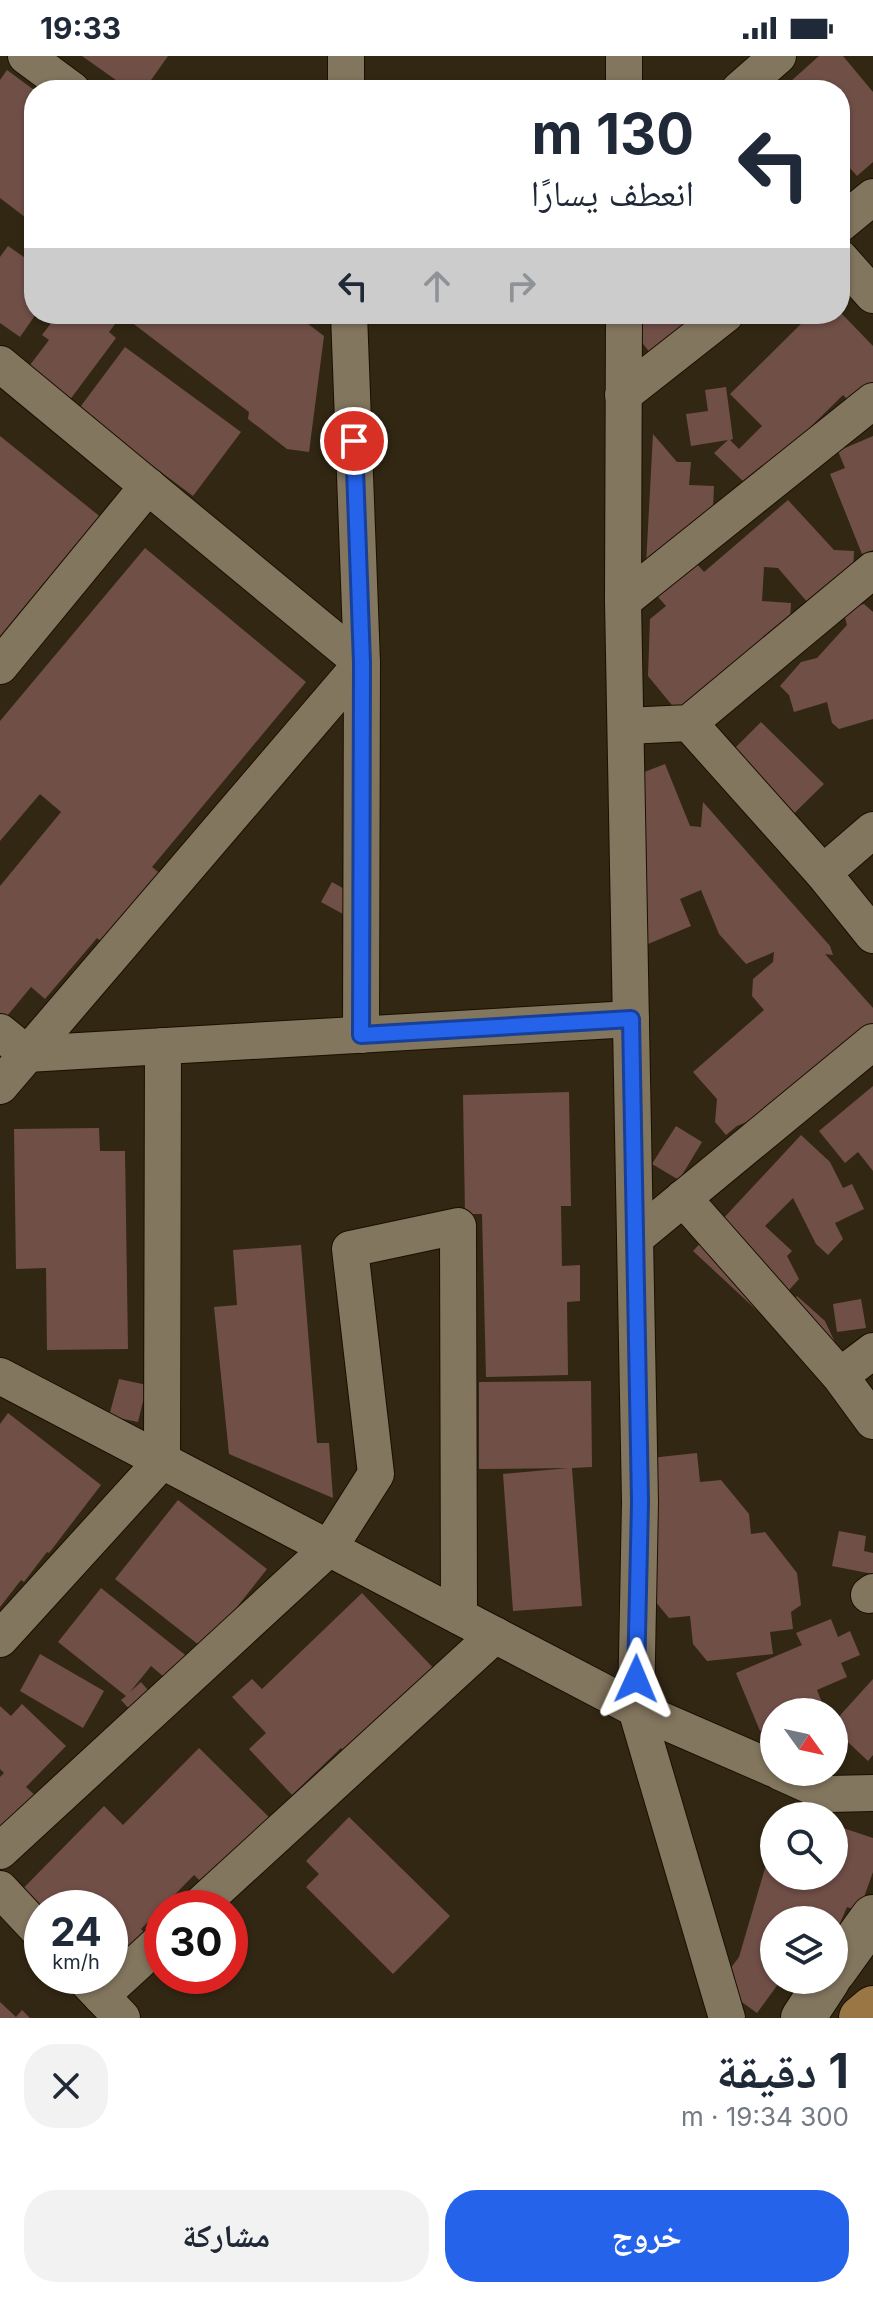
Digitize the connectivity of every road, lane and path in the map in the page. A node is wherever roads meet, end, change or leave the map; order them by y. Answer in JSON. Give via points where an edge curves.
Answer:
{"nodes":[{"id":1,"x":26,"y":56,"type":"edge"},
{"id":2,"x":346,"y":56,"type":"edge"},
{"id":3,"x":624,"y":56,"type":"edge"},
{"id":4,"x":778,"y":56,"type":"edge"},
{"id":5,"x":58,"y":80,"type":"edge"},
{"id":6,"x":346,"y":80,"type":"edge"},
{"id":7,"x":624,"y":80,"type":"edge"},
{"id":8,"x":750,"y":80,"type":"edge"},
{"id":9,"x":873,"y":197,"type":"edge"},
{"id":10,"x":850,"y":216,"type":"edge"},
{"id":11,"x":850,"y":269,"type":"edge"},
{"id":12,"x":873,"y":295,"type":"edge"},
{"id":13,"x":349,"y":324,"type":"edge"},
{"id":14,"x":624,"y":324,"type":"edge"},
{"id":15,"x":713,"y":324,"type":"edge"},
{"id":16,"x":0,"y":364,"type":"edge"},
{"id":17,"x":623,"y":395,"type":"junction"},
{"id":18,"x":873,"y":401,"type":"edge"},
{"id":19,"x":148,"y":486,"type":"junction"},
{"id":20,"x":873,"y":570,"type":"edge"},
{"id":21,"x":623,"y":601,"type":"junction"},
{"id":22,"x":362,"y":663,"type":"junction"},
{"id":23,"x":0,"y":666,"type":"edge"},
{"id":24,"x":689,"y":723,"type":"junction"},
{"id":25,"x":626,"y":726,"type":"junction"},
{"id":26,"x":873,"y":830,"type":"edge"},
{"id":27,"x":823,"y":873,"type":"junction"},
{"id":28,"x":873,"y":935,"type":"edge"},
{"id":29,"x":631,"y":1019,"type":"junction"},
{"id":30,"x":361,"y":1035,"type":"junction"},
{"id":31,"x":873,"y":1042,"type":"edge"},
{"id":32,"x":14,"y":1043,"type":"edge"},
{"id":33,"x":163,"y":1046,"type":"junction"},
{"id":34,"x":0,"y":1086,"type":"edge"},
{"id":35,"x":683,"y":1198,"type":"junction"},
{"id":36,"x":635,"y":1238,"type":"junction"},
{"id":37,"x":873,"y":1351,"type":"edge"},
{"id":38,"x":0,"y":1376,"type":"edge"},
{"id":39,"x":840,"y":1376,"type":"junction"},
{"id":40,"x":873,"y":1421,"type":"edge"},
{"id":41,"x":162,"y":1461,"type":"junction"},
{"id":42,"x":329,"y":1548,"type":"junction"},
{"id":43,"x":459,"y":1616,"type":"junction"},
{"id":44,"x":495,"y":1635,"type":"junction"},
{"id":45,"x":0,"y":1639,"type":"edge"},
{"id":46,"x":636,"y":1709,"type":"junction"},
{"id":47,"x":760,"y":1763,"type":"edge"},
{"id":48,"x":811,"y":1786,"type":"edge"},
{"id":49,"x":873,"y":1793,"type":"edge"},
{"id":50,"x":0,"y":1851,"type":"edge"},
{"id":51,"x":0,"y":1889,"type":"edge"},
{"id":52,"x":217,"y":1890,"type":"edge"},
{"id":53,"x":24,"y":1915,"type":"edge"},
{"id":54,"x":873,"y":1917,"type":"edge"},
{"id":55,"x":848,"y":1952,"type":"edge"},
{"id":56,"x":144,"y":1957,"type":"edge"},
{"id":57,"x":819,"y":1994,"type":"edge"},
{"id":58,"x":102,"y":1997,"type":"edge"},
{"id":59,"x":873,"y":2008,"type":"edge"},
{"id":60,"x":727,"y":2018,"type":"edge"},
{"id":61,"x":803,"y":2018,"type":"edge"},
{"id":62,"x":861,"y":2018,"type":"edge"}],
"edges":[{"from":1,"to":5,"type":"street"},
{"from":2,"to":6,"type":"street"},
{"from":3,"to":7,"type":"street"},
{"from":4,"to":8,"type":"street"},
{"from":9,"to":10,"type":"street"},
{"from":11,"to":12,"type":"street"},
{"from":13,"to":22,"type":"street"},
{"from":14,"to":17,"type":"street"},
{"from":15,"to":17,"type":"street"},
{"from":16,"to":19,"type":"street"},
{"from":17,"to":21,"type":"street"},
{"from":18,"to":21,"type":"street"},
{"from":19,"to":22,"type":"street"},
{"from":19,"to":23,"type":"street"},
{"from":20,"to":24,"type":"street"},
{"from":21,"to":25,"type":"street"},
{"from":22,"to":30,"type":"street"},
{"from":22,"to":32,"type":"street"},
{"from":24,"to":25,"type":"street"},
{"from":24,"to":27,"type":"street"},
{"from":25,"to":29,"type":"street"},
{"from":26,"to":27,"type":"street"},
{"from":27,"to":28,"type":"street"},
{"from":29,"to":30,"type":"street"},
{"from":29,"to":36,"type":"street"},
{"from":30,"to":33,"type":"street"},
{"from":31,"to":35,"type":"street"},
{"from":32,"to":33,"type":"street"},
{"from":32,"to":34,"type":"street"},
{"from":33,"to":41,"type":"street"},
{"from":35,"to":36,"type":"street"},
{"from":35,"to":39,"type":"street"},
{"from":36,"to":46,"type":"street","via":[[640,1502]]},
{"from":37,"to":39,"type":"street"},
{"from":38,"to":41,"type":"street"},
{"from":39,"to":40,"type":"street"},
{"from":41,"to":42,"type":"street"},
{"from":41,"to":45,"type":"street"},
{"from":42,"to":43,"type":"street"},
{"from":42,"to":43,"type":"street","via":[[376,1474],[350,1249],[458,1226]]},
{"from":42,"to":50,"type":"street"},
{"from":43,"to":44,"type":"street"},
{"from":44,"to":46,"type":"street"},
{"from":44,"to":52,"type":"street"},
{"from":46,"to":47,"type":"street"},
{"from":46,"to":60,"type":"street"},
{"from":48,"to":49,"type":"street","via":[[829,1794]]},
{"from":51,"to":53,"type":"street"},
{"from":54,"to":55,"type":"street"},
{"from":56,"to":58,"type":"street"},
{"from":57,"to":61,"type":"street"},
{"from":59,"to":62,"type":"main road"}]}
